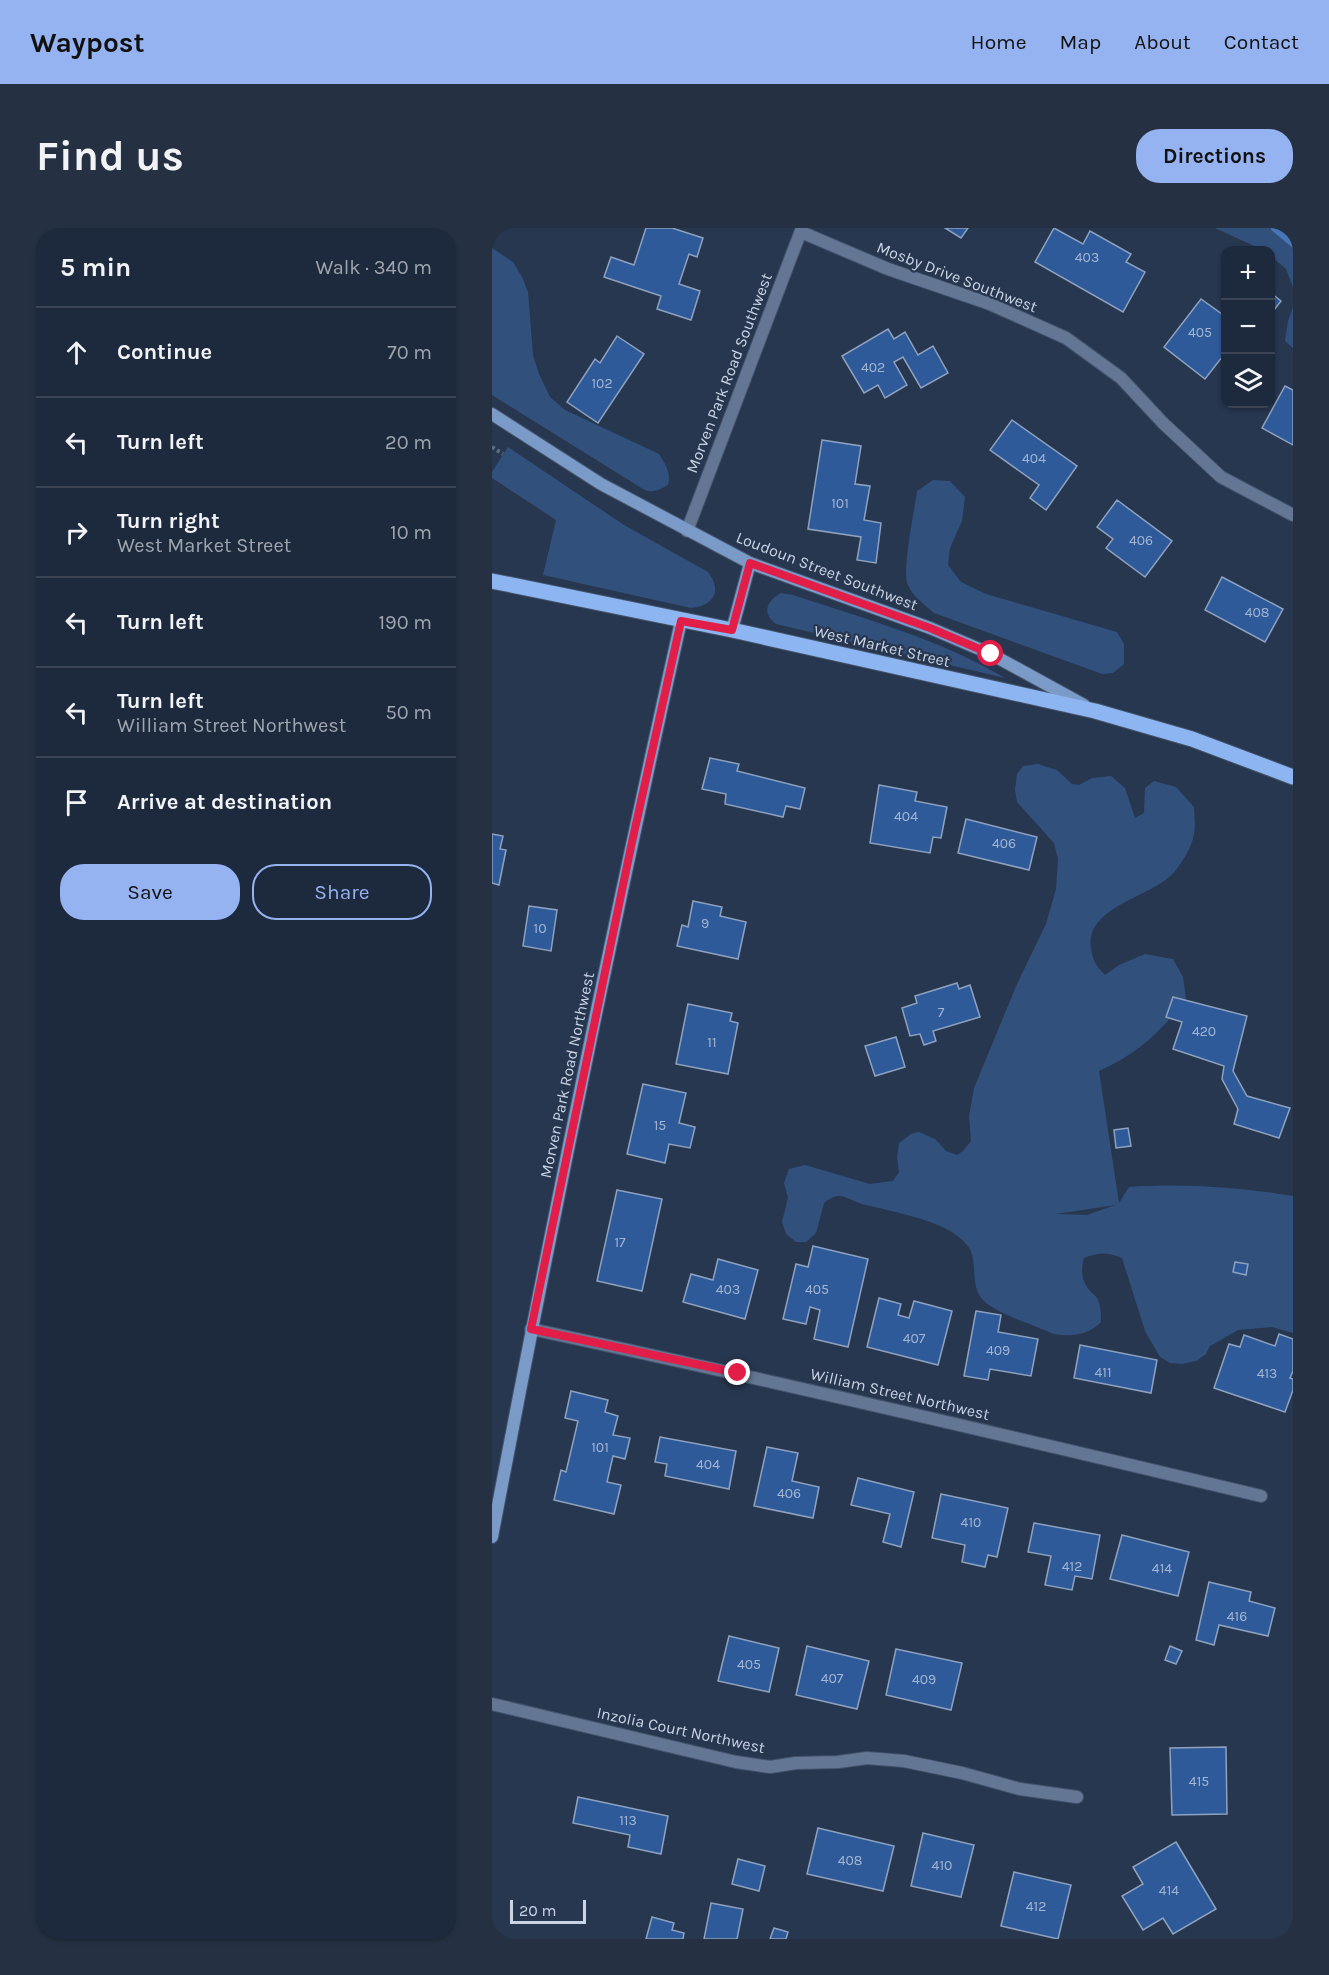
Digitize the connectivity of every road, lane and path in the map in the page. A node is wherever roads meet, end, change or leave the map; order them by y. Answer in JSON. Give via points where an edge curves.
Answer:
{"nodes":[{"id":1,"x":801,"y":230,"type":"edge"},
{"id":2,"x":492,"y":414,"type":"edge"},
{"id":3,"x":492,"y":447,"type":"edge"},
{"id":4,"x":503,"y":454,"type":"dead end"},
{"id":5,"x":1293,"y":515,"type":"edge"},
{"id":6,"x":687,"y":531,"type":"junction"},
{"id":7,"x":750,"y":563,"type":"junction"},
{"id":8,"x":492,"y":581,"type":"edge"},
{"id":9,"x":681,"y":621,"type":"junction"},
{"id":10,"x":732,"y":630,"type":"junction"},
{"id":11,"x":1095,"y":711,"type":"junction"},
{"id":12,"x":1293,"y":777,"type":"edge"},
{"id":13,"x":531,"y":1329,"type":"junction"},
{"id":14,"x":1261,"y":1496,"type":"dead end"},
{"id":15,"x":492,"y":1537,"type":"edge"},
{"id":16,"x":492,"y":1704,"type":"edge"},
{"id":17,"x":1077,"y":1797,"type":"dead end"}],
"edges":[{"from":1,"to":5,"type":"street","name":"Mosby Drive Southwest","via":[[888,269],[990,304],[1066,338],[1121,378],[1221,477]]},
{"from":1,"to":6,"type":"street","name":"Morven Park Road Southwest"},
{"from":2,"to":6,"type":"street","name":"Loudoun Street Southwest","via":[[601,484]]},
{"from":3,"to":4,"type":"path"},
{"from":6,"to":7,"type":"street","name":"Loudoun Street Southwest"},
{"from":7,"to":10,"type":"street"},
{"from":7,"to":11,"type":"street","name":"Loudoun Street Southwest","via":[[991,654]]},
{"from":8,"to":9,"type":"main road","name":"West Market Street"},
{"from":9,"to":10,"type":"main road","name":"West Market Street"},
{"from":9,"to":13,"type":"street","name":"Morven Park Road Northwest"},
{"from":10,"to":11,"type":"main road","name":"West Market Street"},
{"from":11,"to":12,"type":"main road","name":"West Market Street","via":[[1192,739]]},
{"from":13,"to":14,"type":"street","name":"William Street Northwest"},
{"from":13,"to":15,"type":"street","name":"Morven Park Road Northwest"},
{"from":16,"to":17,"type":"street","name":"Inzolia Court Northwest","via":[[736,1762],[770,1767],[867,1758],[904,1761],[1020,1789]]}]}
